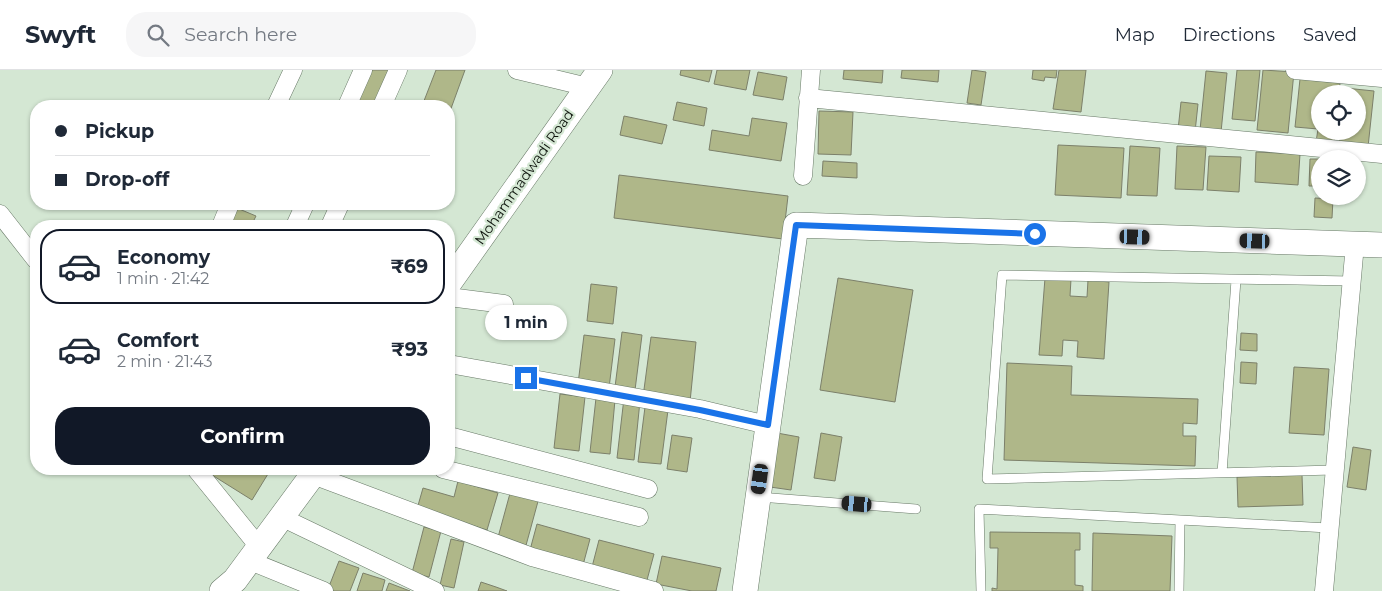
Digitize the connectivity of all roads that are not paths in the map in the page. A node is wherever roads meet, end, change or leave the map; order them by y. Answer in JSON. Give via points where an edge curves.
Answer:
{"nodes":[{"id":1,"x":293,"y":70,"type":"edge"},
{"id":2,"x":363,"y":70,"type":"edge"},
{"id":3,"x":398,"y":70,"type":"edge"},
{"id":4,"x":517,"y":70,"type":"edge"},
{"id":5,"x":811,"y":70,"type":"edge"},
{"id":6,"x":1295,"y":70,"type":"edge"},
{"id":7,"x":594,"y":78,"type":"edge"},
{"id":8,"x":1382,"y":78,"type":"edge"},
{"id":9,"x":808,"y":98,"type":"junction"},
{"id":10,"x":279,"y":100,"type":"edge"},
{"id":11,"x":350,"y":100,"type":"edge"},
{"id":12,"x":385,"y":100,"type":"edge"},
{"id":13,"x":1382,"y":154,"type":"edge"},
{"id":14,"x":802,"y":176,"type":"dead end"},
{"id":15,"x":0,"y":214,"type":"edge"},
{"id":16,"x":1355,"y":244,"type":"junction"},
{"id":17,"x":1382,"y":245,"type":"edge"},
{"id":18,"x":30,"y":252,"type":"edge"},
{"id":19,"x":455,"y":275,"type":"edge"},
{"id":20,"x":1236,"y":280,"type":"junction"},
{"id":21,"x":1351,"y":281,"type":"junction"},
{"id":22,"x":455,"y":298,"type":"edge"},
{"id":23,"x":504,"y":304,"type":"dead end"},
{"id":24,"x":455,"y":365,"type":"edge"},
{"id":25,"x":768,"y":425,"type":"junction"},
{"id":26,"x":455,"y":438,"type":"edge"},
{"id":27,"x":1333,"y":470,"type":"junction"},
{"id":28,"x":455,"y":472,"type":"edge"},
{"id":29,"x":1222,"y":473,"type":"junction"},
{"id":30,"x":206,"y":475,"type":"edge"},
{"id":31,"x":313,"y":475,"type":"edge"},
{"id":32,"x":323,"y":475,"type":"edge"},
{"id":33,"x":648,"y":490,"type":"dead end"},
{"id":34,"x":758,"y":497,"type":"junction"},
{"id":35,"x":916,"y":509,"type":"dead end"},
{"id":36,"x":639,"y":517,"type":"dead end"},
{"id":37,"x":283,"y":518,"type":"junction"},
{"id":38,"x":1180,"y":520,"type":"junction"},
{"id":39,"x":1328,"y":528,"type":"junction"},
{"id":40,"x":243,"y":574,"type":"edge"},
{"id":41,"x":324,"y":591,"type":"edge"},
{"id":42,"x":436,"y":591,"type":"edge"},
{"id":43,"x":654,"y":591,"type":"edge"},
{"id":44,"x":745,"y":591,"type":"edge"},
{"id":45,"x":981,"y":591,"type":"edge"},
{"id":46,"x":1179,"y":591,"type":"edge"},
{"id":47,"x":1324,"y":591,"type":"edge"}],
"edges":[{"from":1,"to":10,"type":"street"},
{"from":2,"to":11,"type":"street"},
{"from":3,"to":12,"type":"street"},
{"from":4,"to":7,"type":"street"},
{"from":5,"to":9,"type":"street"},
{"from":6,"to":8,"type":"street"},
{"from":7,"to":19,"type":"street","name":"Mohammadwadi Road"},
{"from":9,"to":13,"type":"street"},
{"from":9,"to":14,"type":"street"},
{"from":15,"to":18,"type":"street"},
{"from":16,"to":17,"type":"street"},
{"from":16,"to":21,"type":"street"},
{"from":16,"to":25,"type":"street","via":[[796,225]]},
{"from":20,"to":21,"type":"lane"},
{"from":20,"to":29,"type":"lane"},
{"from":20,"to":29,"type":"lane","via":[[1002,274],[987,479]]},
{"from":21,"to":27,"type":"street"},
{"from":22,"to":23,"type":"street"},
{"from":24,"to":25,"type":"street"},
{"from":25,"to":34,"type":"street"},
{"from":26,"to":33,"type":"street"},
{"from":27,"to":29,"type":"lane"},
{"from":27,"to":39,"type":"street"},
{"from":28,"to":36,"type":"street"},
{"from":30,"to":40,"type":"street"},
{"from":31,"to":37,"type":"street"},
{"from":32,"to":43,"type":"street","via":[[532,557]]},
{"from":34,"to":35,"type":"lane"},
{"from":34,"to":44,"type":"street"},
{"from":37,"to":40,"type":"street"},
{"from":37,"to":42,"type":"street"},
{"from":38,"to":39,"type":"lane"},
{"from":38,"to":45,"type":"lane","via":[[980,509]]},
{"from":38,"to":46,"type":"lane"},
{"from":39,"to":47,"type":"street"},
{"from":40,"to":41,"type":"street"}]}
